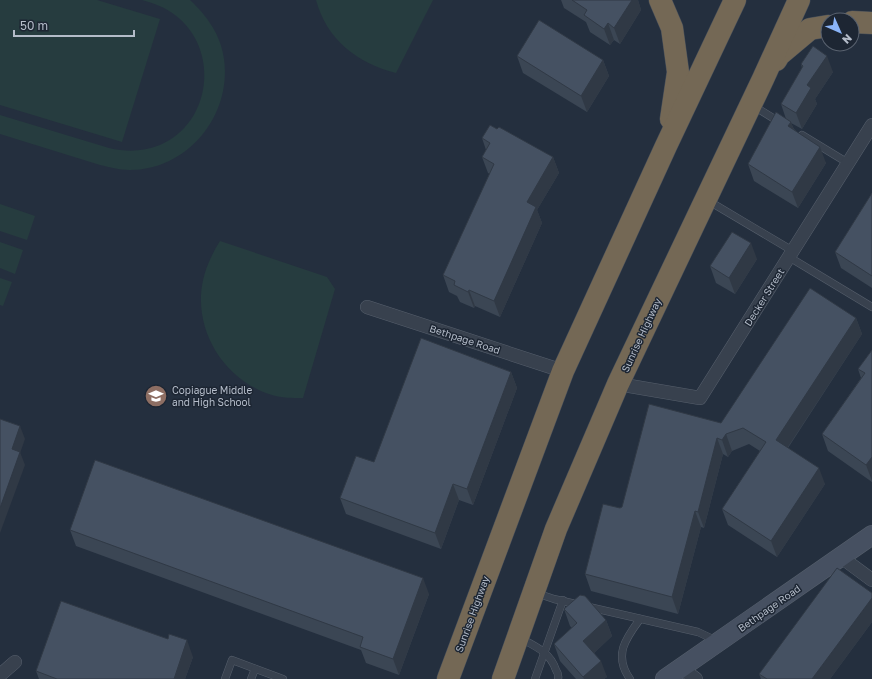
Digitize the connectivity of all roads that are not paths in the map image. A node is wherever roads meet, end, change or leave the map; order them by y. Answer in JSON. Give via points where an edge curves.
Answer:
{"nodes":[{"id":1,"x":660,"y":0,"type":"edge"},
{"id":2,"x":735,"y":0,"type":"edge"},
{"id":3,"x":799,"y":0,"type":"edge"},
{"id":4,"x":860,"y":22,"type":"edge"},
{"id":5,"x":872,"y":23,"type":"edge"},
{"id":6,"x":820,"y":27,"type":"edge"},
{"id":7,"x":763,"y":79,"type":"junction"},
{"id":8,"x":751,"y":104,"type":"junction"},
{"id":9,"x":872,"y":125,"type":"edge"},
{"id":10,"x":666,"y":146,"type":"junction"},
{"id":11,"x":848,"y":163,"type":"junction"},
{"id":12,"x":705,"y":199,"type":"junction"},
{"id":13,"x":791,"y":254,"type":"junction"},
{"id":14,"x":367,"y":307,"type":"dead end"},
{"id":15,"x":872,"y":307,"type":"edge"},
{"id":16,"x":563,"y":372,"type":"junction"},
{"id":17,"x":618,"y":384,"type":"junction"},
{"id":18,"x":872,"y":535,"type":"edge"},
{"id":19,"x":841,"y":557,"type":"junction"},
{"id":20,"x":872,"y":580,"type":"edge"},
{"id":21,"x":534,"y":592,"type":"junction"},
{"id":22,"x":563,"y":600,"type":"junction"},
{"id":23,"x":640,"y":619,"type":"junction"},
{"id":24,"x":518,"y":637,"type":"junction"},
{"id":25,"x":719,"y":642,"type":"junction"},
{"id":26,"x":544,"y":652,"type":"junction"},
{"id":27,"x":15,"y":662,"type":"dead end"},
{"id":28,"x":255,"y":668,"type":"junction"},
{"id":29,"x":689,"y":674,"type":"edge"},
{"id":30,"x":0,"y":675,"type":"edge"},
{"id":31,"x":627,"y":678,"type":"edge"},
{"id":32,"x":225,"y":679,"type":"edge"},
{"id":33,"x":251,"y":679,"type":"edge"},
{"id":34,"x":283,"y":679,"type":"edge"},
{"id":35,"x":448,"y":679,"type":"edge"},
{"id":36,"x":503,"y":679,"type":"edge"},
{"id":37,"x":535,"y":679,"type":"edge"},
{"id":38,"x":558,"y":679,"type":"edge"},
{"id":39,"x":665,"y":679,"type":"edge"}],
"edges":[{"from":1,"to":10,"type":"highway","via":[[672,28],[678,72]]},
{"from":2,"to":10,"type":"highway","name":"Sunrise Highway"},
{"from":3,"to":7,"type":"highway","name":"Sunrise Highway"},
{"from":4,"to":5,"type":"highway"},
{"from":6,"to":7,"type":"highway","via":[[810,29],[779,56]]},
{"from":7,"to":8,"type":"highway","name":"Sunrise Highway"},
{"from":8,"to":11,"type":"lane"},
{"from":8,"to":12,"type":"highway","name":"Sunrise Highway"},
{"from":9,"to":11,"type":"street","name":"Decker Street"},
{"from":10,"to":16,"type":"highway","name":"Sunrise Highway"},
{"from":11,"to":13,"type":"street","name":"Decker Street"},
{"from":12,"to":13,"type":"lane"},
{"from":12,"to":17,"type":"highway","name":"Sunrise Highway"},
{"from":13,"to":15,"type":"lane"},
{"from":13,"to":17,"type":"street","name":"Decker Street","via":[[700,398]]},
{"from":14,"to":16,"type":"street","name":"Bethpage Road"},
{"from":16,"to":35,"type":"highway","name":"Sunrise Highway"},
{"from":17,"to":21,"type":"highway","name":"Sunrise Highway","via":[[556,529]]},
{"from":18,"to":19,"type":"street","name":"Bethpage Road"},
{"from":19,"to":20,"type":"street"},
{"from":19,"to":25,"type":"street","name":"Bethpage Road"},
{"from":21,"to":22,"type":"lane"},
{"from":21,"to":24,"type":"highway","name":"Sunrise Highway"},
{"from":22,"to":23,"type":"lane"},
{"from":22,"to":26,"type":"lane"},
{"from":23,"to":25,"type":"lane","via":[[698,632]]},
{"from":23,"to":31,"type":"lane","via":[[621,651]]},
{"from":24,"to":26,"type":"lane"},
{"from":24,"to":36,"type":"highway","name":"Sunrise Highway"},
{"from":25,"to":29,"type":"street","name":"Bethpage Road"},
{"from":26,"to":37,"type":"lane"},
{"from":26,"to":38,"type":"lane","via":[[554,664]]},
{"from":27,"to":30,"type":"street"},
{"from":28,"to":32,"type":"lane","via":[[232,660]]},
{"from":28,"to":33,"type":"lane"},
{"from":28,"to":34,"type":"lane"},
{"from":29,"to":39,"type":"street","name":"Bethpage Road"}]}
